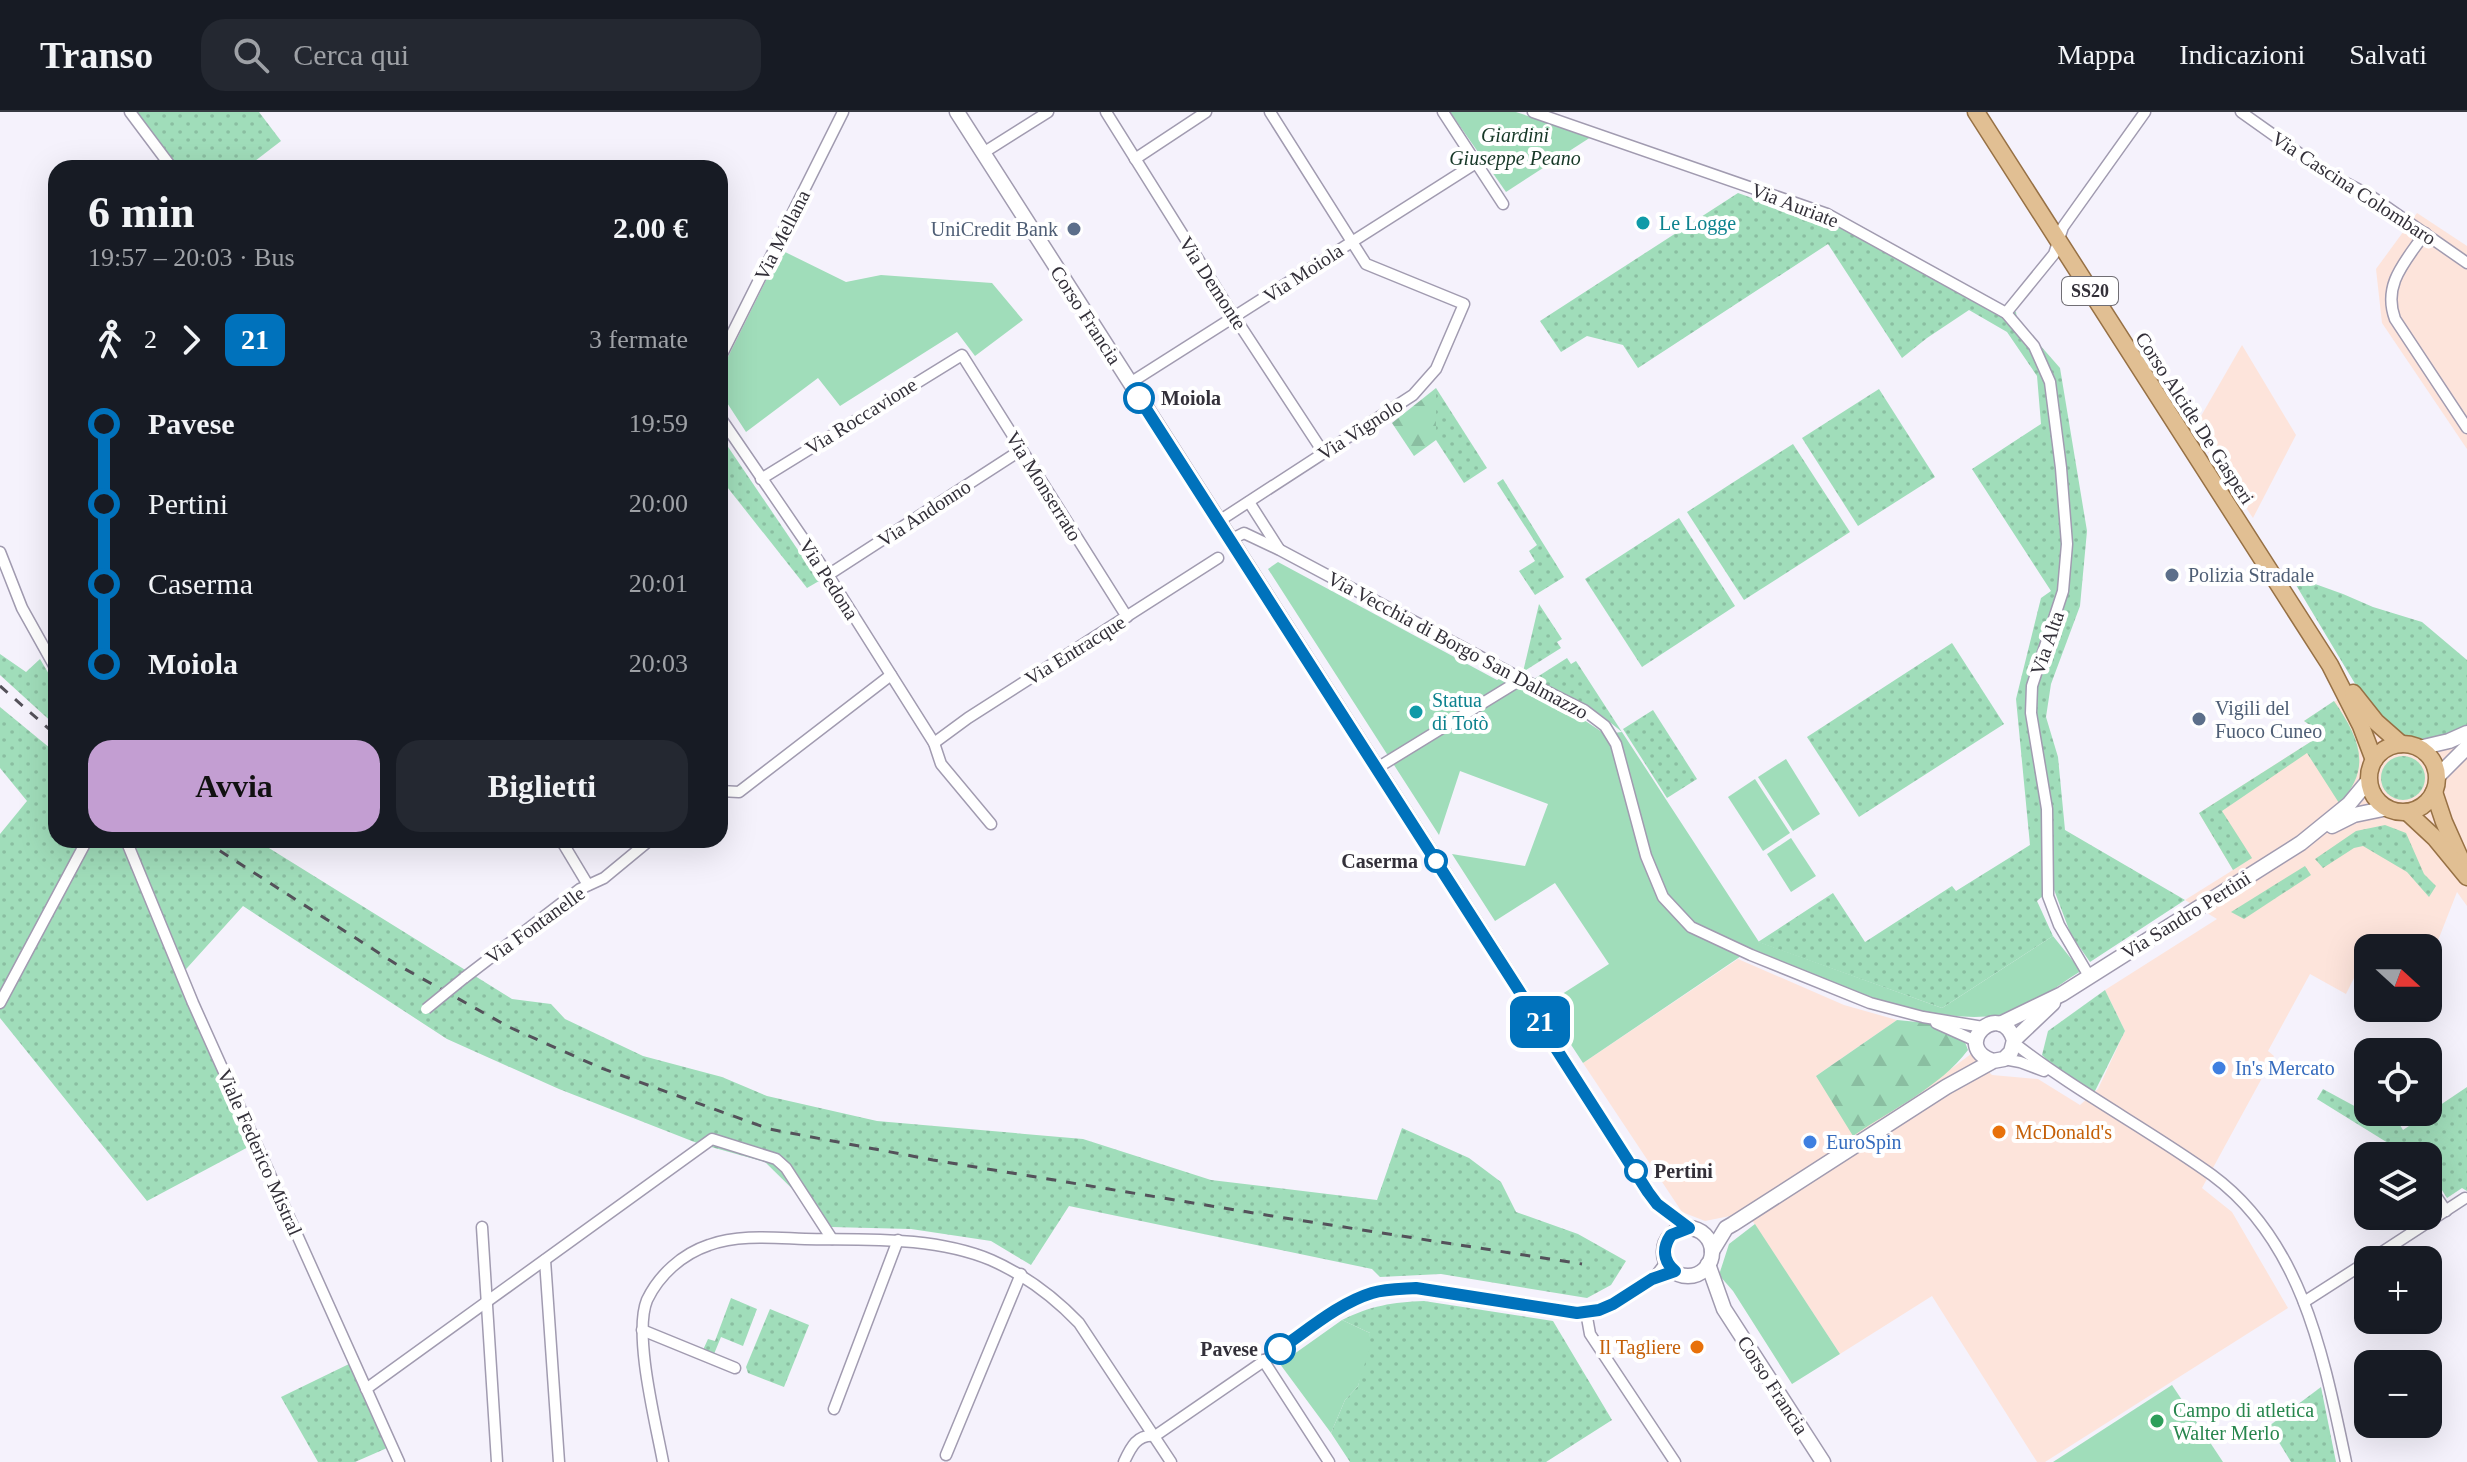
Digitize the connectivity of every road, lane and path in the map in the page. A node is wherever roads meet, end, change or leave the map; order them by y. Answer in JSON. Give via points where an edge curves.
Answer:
{"nodes":[{"id":1,"x":130,"y":112,"type":"edge"},
{"id":2,"x":843,"y":112,"type":"edge"},
{"id":3,"x":957,"y":112,"type":"edge"},
{"id":4,"x":1048,"y":112,"type":"edge"},
{"id":5,"x":1106,"y":112,"type":"edge"},
{"id":6,"x":1206,"y":112,"type":"edge"},
{"id":7,"x":1270,"y":112,"type":"edge"},
{"id":8,"x":1443,"y":112,"type":"edge"},
{"id":9,"x":1533,"y":112,"type":"edge"},
{"id":10,"x":1976,"y":112,"type":"edge"},
{"id":11,"x":2145,"y":112,"type":"edge"},
{"id":12,"x":2241,"y":112,"type":"edge"},
{"id":13,"x":983,"y":153,"type":"junction"},
{"id":14,"x":1135,"y":159,"type":"junction"},
{"id":15,"x":166,"y":160,"type":"edge"},
{"id":16,"x":1476,"y":163,"type":"junction"},
{"id":17,"x":1503,"y":204,"type":"dead end"},
{"id":18,"x":2425,"y":233,"type":"junction"},
{"id":19,"x":1352,"y":241,"type":"junction"},
{"id":20,"x":2059,"y":242,"type":"junction"},
{"id":21,"x":2467,"y":263,"type":"edge"},
{"id":22,"x":2006,"y":313,"type":"junction"},
{"id":23,"x":1235,"y":317,"type":"junction"},
{"id":24,"x":728,"y":342,"type":"edge"},
{"id":25,"x":962,"y":355,"type":"joint"},
{"id":26,"x":1130,"y":383,"type":"junction"},
{"id":27,"x":2467,"y":428,"type":"edge"},
{"id":28,"x":728,"y":429,"type":"edge"},
{"id":29,"x":1021,"y":450,"type":"junction"},
{"id":30,"x":1323,"y":452,"type":"junction"},
{"id":31,"x":761,"y":479,"type":"junction"},
{"id":32,"x":1249,"y":502,"type":"junction"},
{"id":33,"x":1219,"y":521,"type":"junction"},
{"id":34,"x":1230,"y":540,"type":"junction"},
{"id":35,"x":1280,"y":550,"type":"junction"},
{"id":36,"x":0,"y":552,"type":"edge"},
{"id":37,"x":1218,"y":558,"type":"dead end"},
{"id":38,"x":828,"y":575,"type":"junction"},
{"id":39,"x":1127,"y":617,"type":"junction"},
{"id":40,"x":48,"y":655,"type":"edge"},
{"id":41,"x":2330,"y":665,"type":"junction"},
{"id":42,"x":891,"y":675,"type":"junction"},
{"id":43,"x":1522,"y":679,"type":"junction"},
{"id":44,"x":2467,"y":733,"type":"edge"},
{"id":45,"x":934,"y":743,"type":"junction"},
{"id":46,"x":2401,"y":744,"type":"junction"},
{"id":47,"x":2467,"y":747,"type":"edge"},
{"id":48,"x":2419,"y":748,"type":"junction"},
{"id":49,"x":2374,"y":760,"type":"junction"},
{"id":50,"x":1377,"y":768,"type":"junction"},
{"id":51,"x":2369,"y":780,"type":"junction"},
{"id":52,"x":2436,"y":785,"type":"junction"},
{"id":53,"x":728,"y":791,"type":"edge"},
{"id":54,"x":2388,"y":808,"type":"junction"},
{"id":55,"x":2407,"y":812,"type":"junction"},
{"id":56,"x":991,"y":824,"type":"dead end"},
{"id":57,"x":2310,"y":837,"type":"junction"},
{"id":58,"x":83,"y":848,"type":"edge"},
{"id":59,"x":129,"y":848,"type":"edge"},
{"id":60,"x":566,"y":848,"type":"edge"},
{"id":61,"x":640,"y":848,"type":"edge"},
{"id":62,"x":2467,"y":875,"type":"edge"},
{"id":63,"x":588,"y":885,"type":"junction"},
{"id":64,"x":2089,"y":976,"type":"junction"},
{"id":65,"x":2062,"y":994,"type":"junction"},
{"id":66,"x":0,"y":1003,"type":"edge"},
{"id":67,"x":424,"y":1012,"type":"dead end"},
{"id":68,"x":1923,"y":1017,"type":"junction"},
{"id":69,"x":2000,"y":1024,"type":"junction"},
{"id":70,"x":1983,"y":1027,"type":"junction"},
{"id":71,"x":2014,"y":1042,"type":"junction"},
{"id":72,"x":1976,"y":1046,"type":"junction"},
{"id":73,"x":1998,"y":1060,"type":"junction"},
{"id":74,"x":2056,"y":1076,"type":"junction"},
{"id":75,"x":1946,"y":1087,"type":"junction"},
{"id":76,"x":2465,"y":1198,"type":"edge"},
{"id":77,"x":1657,"y":1204,"type":"junction"},
{"id":78,"x":2442,"y":1205,"type":"edge"},
{"id":79,"x":2446,"y":1211,"type":"junction"},
{"id":80,"x":482,"y":1227,"type":"dead end"},
{"id":81,"x":1726,"y":1228,"type":"junction"},
{"id":82,"x":1695,"y":1230,"type":"junction"},
{"id":83,"x":832,"y":1239,"type":"junction"},
{"id":84,"x":898,"y":1240,"type":"junction"},
{"id":85,"x":1667,"y":1241,"type":"junction"},
{"id":86,"x":2391,"y":1246,"type":"edge"},
{"id":87,"x":1710,"y":1257,"type":"junction"},
{"id":88,"x":545,"y":1260,"type":"junction"},
{"id":89,"x":1671,"y":1266,"type":"junction"},
{"id":90,"x":2354,"y":1270,"type":"edge"},
{"id":91,"x":1021,"y":1274,"type":"junction"},
{"id":92,"x":1693,"y":1275,"type":"junction"},
{"id":93,"x":487,"y":1302,"type":"junction"},
{"id":94,"x":2304,"y":1302,"type":"junction"},
{"id":95,"x":1724,"y":1309,"type":"junction"},
{"id":96,"x":1586,"y":1312,"type":"junction"},
{"id":97,"x":642,"y":1330,"type":"junction"},
{"id":98,"x":1263,"y":1360,"type":"junction"},
{"id":99,"x":735,"y":1368,"type":"dead end"},
{"id":100,"x":366,"y":1389,"type":"junction"},
{"id":101,"x":834,"y":1409,"type":"dead end"},
{"id":102,"x":1155,"y":1436,"type":"junction"},
{"id":103,"x":946,"y":1455,"type":"dead end"},
{"id":104,"x":1670,"y":1460,"type":"edge"},
{"id":105,"x":399,"y":1462,"type":"edge"},
{"id":106,"x":497,"y":1462,"type":"edge"},
{"id":107,"x":559,"y":1462,"type":"edge"},
{"id":108,"x":663,"y":1462,"type":"edge"},
{"id":109,"x":1124,"y":1462,"type":"edge"},
{"id":110,"x":1171,"y":1462,"type":"edge"},
{"id":111,"x":1329,"y":1462,"type":"edge"},
{"id":112,"x":1823,"y":1462,"type":"edge"},
{"id":113,"x":2346,"y":1462,"type":"edge"}],
"edges":[{"from":1,"to":15,"type":"street"},
{"from":2,"to":24,"type":"street","name":"Via Mellana"},
{"from":3,"to":13,"type":"main road","name":"Corso Francia"},
{"from":4,"to":13,"type":"street"},
{"from":5,"to":14,"type":"street","name":"Via Demonte"},
{"from":6,"to":14,"type":"street"},
{"from":7,"to":19,"type":"street"},
{"from":8,"to":16,"type":"street"},
{"from":9,"to":22,"type":"street","name":"Via Auriate","via":[[1827,214]]},
{"from":10,"to":20,"type":"main road","name":"Corso Alcide De Gasperi","number":"SS20"},
{"from":11,"to":20,"type":"street","via":[[2063,227]]},
{"from":12,"to":18,"type":"street","name":"Via Cascina Colombaro"},
{"from":13,"to":26,"type":"main road","name":"Corso Francia"},
{"from":14,"to":23,"type":"street","name":"Via Demonte"},
{"from":16,"to":17,"type":"street"},
{"from":16,"to":19,"type":"street","name":"Via Moiola"},
{"from":18,"to":21,"type":"street","name":"Via Cascina Colombaro"},
{"from":18,"to":27,"type":"street","via":[[2395,275],[2390,305]]},
{"from":19,"to":23,"type":"street","name":"Via Moiola"},
{"from":19,"to":30,"type":"street","name":"Via Vignolo","via":[[1366,264],[1464,304],[1444,355],[1427,381]]},
{"from":20,"to":22,"type":"street"},
{"from":20,"to":41,"type":"main road","name":"Corso Alcide De Gasperi","number":"SS20"},
{"from":22,"to":64,"type":"street","name":"Via Alta","via":[[2040,356],[2056,419],[2067,568],[2032,686],[2031,713],[2047,809],[2048,896]]},
{"from":23,"to":26,"type":"street","name":"Via Moiola"},
{"from":23,"to":30,"type":"street","name":"Via Demonte"},
{"from":25,"to":29,"type":"street","name":"Via Monserrato"},
{"from":25,"to":31,"type":"street","name":"Via Roccavione"},
{"from":26,"to":33,"type":"main road","name":"Corso Francia"},
{"from":28,"to":31,"type":"street","name":"Via Pedona"},
{"from":29,"to":38,"type":"street","name":"Via Andonno"},
{"from":29,"to":39,"type":"street","name":"Via Monserrato"},
{"from":30,"to":32,"type":"street","name":"Via Vignolo"},
{"from":31,"to":38,"type":"street","name":"Via Pedona"},
{"from":32,"to":33,"type":"street","name":"Via Vignolo"},
{"from":32,"to":35,"type":"street"},
{"from":33,"to":34,"type":"main road","name":"Corso Francia"},
{"from":34,"to":35,"type":"street","name":"Via Vecchia di Borgo San Dalmazzo","via":[[1244,533]]},
{"from":34,"to":50,"type":"main road","name":"Corso Francia"},
{"from":35,"to":43,"type":"street","name":"Via Vecchia di Borgo San Dalmazzo"},
{"from":36,"to":40,"type":"street"},
{"from":37,"to":39,"type":"street","name":"Via Entracque"},
{"from":38,"to":42,"type":"street","name":"Via Pedona"},
{"from":39,"to":45,"type":"street","name":"Via Entracque"},
{"from":41,"to":46,"type":"main road","name":"Corso Alcide De Gasperi","number":"SS20"},
{"from":41,"to":49,"type":"main road","name":"Corso Alcide De Gasperi","number":"SS20"},
{"from":42,"to":45,"type":"street","name":"Via Pedona"},
{"from":42,"to":53,"type":"street","via":[[739,792]]},
{"from":43,"to":50,"type":"street"},
{"from":43,"to":68,"type":"street","name":"Via Vecchia di Borgo San Dalmazzo","via":[[1605,726],[1616,744],[1646,856],[1663,897],[1691,927],[1870,1003]]},
{"from":44,"to":48,"type":"main road"},
{"from":45,"to":56,"type":"street","name":"Via Pedona","via":[[941,764]]},
{"from":46,"to":48,"type":"main road"},
{"from":46,"to":49,"type":"main road"},
{"from":47,"to":52,"type":"main road"},
{"from":48,"to":52,"type":"main road","via":[[2432,760]]},
{"from":49,"to":51,"type":"main road"},
{"from":50,"to":77,"type":"main road","name":"Corso Francia"},
{"from":51,"to":54,"type":"main road"},
{"from":51,"to":57,"type":"main road","name":"Via Sandro Pertini"},
{"from":52,"to":55,"type":"main road","via":[[2428,802]]},
{"from":52,"to":62,"type":"main road","via":[[2444,822]]},
{"from":54,"to":55,"type":"main road"},
{"from":54,"to":57,"type":"main road","name":"Via Sandro Pertini","via":[[2354,815]]},
{"from":55,"to":62,"type":"main road"},
{"from":57,"to":64,"type":"main road","name":"Via Sandro Pertini"},
{"from":58,"to":66,"type":"street"},
{"from":59,"to":100,"type":"street","name":"Viale Federico Mistral"},
{"from":60,"to":63,"type":"street"},
{"from":61,"to":63,"type":"street","name":"Via Fontanelle"},
{"from":63,"to":67,"type":"street","name":"Via Fontanelle","bridge":true},
{"from":64,"to":65,"type":"main road","name":"Via Sandro Pertini"},
{"from":65,"to":69,"type":"main road","name":"Via Sandro Pertini"},
{"from":65,"to":71,"type":"main road","name":"Via Sandro Pertini"},
{"from":68,"to":70,"type":"street","name":"Via Vecchia di Borgo San Dalmazzo"},
{"from":68,"to":72,"type":"street","name":"Via Vecchia di Borgo San Dalmazzo"},
{"from":69,"to":70,"type":"main road"},
{"from":69,"to":71,"type":"main road"},
{"from":70,"to":72,"type":"main road"},
{"from":71,"to":73,"type":"main road","via":[[2011,1052]]},
{"from":71,"to":74,"type":"street"},
{"from":72,"to":73,"type":"main road","via":[[1984,1058]]},
{"from":72,"to":75,"type":"main road"},
{"from":73,"to":74,"type":"street"},
{"from":73,"to":75,"type":"main road"},
{"from":74,"to":94,"type":"street","via":[[2214,1177],[2261,1223]]},
{"from":75,"to":81,"type":"main road"},
{"from":76,"to":79,"type":"street"},
{"from":77,"to":82,"type":"main road","name":"Corso Francia"},
{"from":77,"to":85,"type":"main road","name":"Corso Francia"},
{"from":78,"to":79,"type":"street"},
{"from":79,"to":86,"type":"street"},
{"from":80,"to":93,"type":"street"},
{"from":81,"to":82,"type":"main road"},
{"from":81,"to":87,"type":"main road"},
{"from":82,"to":85,"type":"main road","via":[[1677,1231]]},
{"from":82,"to":87,"type":"main road","via":[[1707,1238]]},
{"from":83,"to":84,"type":"street"},
{"from":83,"to":88,"type":"street","via":[[776,1159],[712,1139]]},
{"from":83,"to":97,"type":"street","via":[[741,1238],[696,1250],[658,1282],[644,1307]]},
{"from":84,"to":91,"type":"street","via":[[988,1259]]},
{"from":84,"to":101,"type":"street"},
{"from":85,"to":89,"type":"main road","via":[[1665,1255]]},
{"from":87,"to":92,"type":"main road"},
{"from":87,"to":95,"type":"main road","name":"Corso Francia"},
{"from":88,"to":93,"type":"street"},
{"from":88,"to":107,"type":"street"},
{"from":89,"to":92,"type":"main road"},
{"from":89,"to":96,"type":"street","via":[[1613,1304]]},
{"from":90,"to":94,"type":"street"},
{"from":91,"to":102,"type":"street","via":[[1079,1323]]},
{"from":91,"to":103,"type":"street"},
{"from":92,"to":95,"type":"main road","name":"Corso Francia"},
{"from":93,"to":100,"type":"street"},
{"from":93,"to":106,"type":"street"},
{"from":94,"to":113,"type":"street","via":[[2325,1364]]},
{"from":95,"to":112,"type":"main road","name":"Corso Francia"},
{"from":96,"to":98,"type":"street","via":[[1416,1288],[1372,1293]]},
{"from":96,"to":104,"type":"street","via":[[1590,1334]]},
{"from":97,"to":99,"type":"street"},
{"from":97,"to":108,"type":"street"},
{"from":98,"to":102,"type":"street"},
{"from":98,"to":111,"type":"street"},
{"from":100,"to":105,"type":"street","name":"Viale Federico Mistral"},
{"from":102,"to":109,"type":"street","via":[[1137,1440]]},
{"from":102,"to":110,"type":"street"}]}
